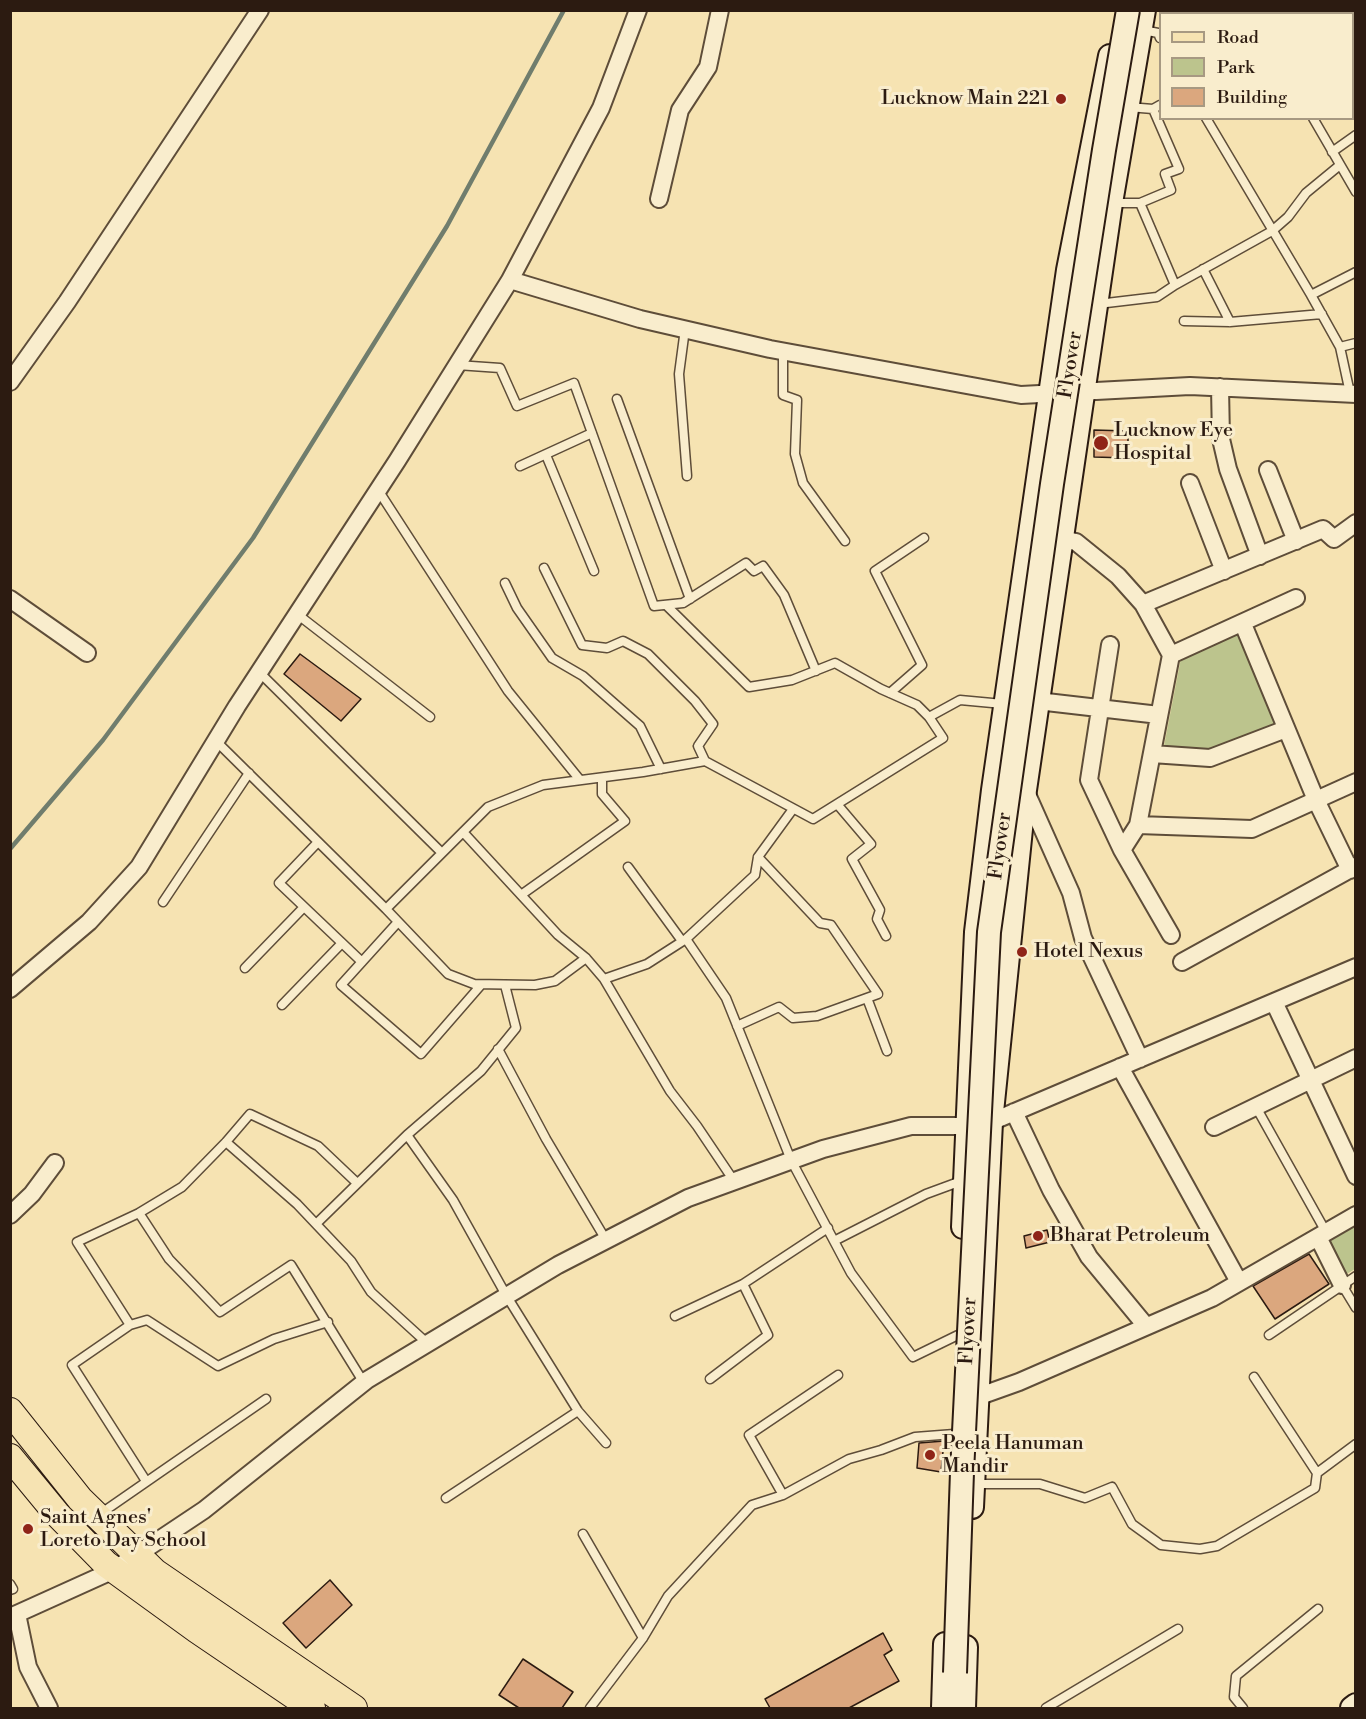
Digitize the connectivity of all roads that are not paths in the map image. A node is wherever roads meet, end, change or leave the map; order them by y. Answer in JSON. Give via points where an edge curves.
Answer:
{"nodes":[{"id":1,"x":260,"y":10,"type":"edge"},
{"id":2,"x":639,"y":10,"type":"edge"},
{"id":3,"x":720,"y":10,"type":"edge"},
{"id":4,"x":1119,"y":10,"type":"edge"},
{"id":5,"x":1128,"y":10,"type":"edge"},
{"id":6,"x":1149,"y":26,"type":"edge"},
{"id":7,"x":1128,"y":107,"type":"junction"},
{"id":8,"x":1157,"y":107,"type":"edge"},
{"id":9,"x":1162,"y":120,"type":"edge"},
{"id":10,"x":1207,"y":120,"type":"edge"},
{"id":11,"x":1314,"y":120,"type":"edge"},
{"id":12,"x":1356,"y":135,"type":"edge"},
{"id":13,"x":1332,"y":152,"type":"junction"},
{"id":14,"x":1340,"y":165,"type":"junction"},
{"id":15,"x":1356,"y":192,"type":"edge"},
{"id":16,"x":1082,"y":198,"type":"junction"},
{"id":17,"x":659,"y":199,"type":"dead end"},
{"id":18,"x":1111,"y":203,"type":"junction"},
{"id":19,"x":1140,"y":203,"type":"junction"},
{"id":20,"x":1272,"y":231,"type":"junction"},
{"id":21,"x":1203,"y":269,"type":"junction"},
{"id":22,"x":1356,"y":272,"type":"edge"},
{"id":23,"x":510,"y":280,"type":"junction"},
{"id":24,"x":1175,"y":285,"type":"junction"},
{"id":25,"x":1311,"y":295,"type":"junction"},
{"id":26,"x":1096,"y":305,"type":"junction"},
{"id":27,"x":1322,"y":314,"type":"junction"},
{"id":28,"x":1184,"y":321,"type":"dead end"},
{"id":29,"x":1230,"y":322,"type":"junction"},
{"id":30,"x":685,"y":329,"type":"junction"},
{"id":31,"x":1356,"y":342,"type":"edge"},
{"id":32,"x":1340,"y":347,"type":"junction"},
{"id":33,"x":783,"y":351,"type":"junction"},
{"id":34,"x":456,"y":365,"type":"junction"},
{"id":35,"x":10,"y":381,"type":"edge"},
{"id":36,"x":1220,"y":387,"type":"junction"},
{"id":37,"x":1084,"y":392,"type":"junction"},
{"id":38,"x":1353,"y":394,"type":"edge"},
{"id":39,"x":1051,"y":395,"type":"junction"},
{"id":40,"x":617,"y":399,"type":"dead end"},
{"id":41,"x":592,"y":433,"type":"junction"},
{"id":42,"x":546,"y":455,"type":"junction"},
{"id":43,"x":520,"y":466,"type":"dead end"},
{"id":44,"x":1268,"y":470,"type":"dead end"},
{"id":45,"x":687,"y":476,"type":"dead end"},
{"id":46,"x":1190,"y":483,"type":"dead end"},
{"id":47,"x":378,"y":489,"type":"junction"},
{"id":48,"x":1356,"y":524,"type":"edge"},
{"id":49,"x":924,"y":538,"type":"dead end"},
{"id":50,"x":1062,"y":539,"type":"junction"},
{"id":51,"x":845,"y":541,"type":"dead end"},
{"id":52,"x":1296,"y":541,"type":"junction"},
{"id":53,"x":1260,"y":556,"type":"junction"},
{"id":54,"x":544,"y":568,"type":"dead end"},
{"id":55,"x":1224,"y":571,"type":"junction"},
{"id":56,"x":594,"y":572,"type":"dead end"},
{"id":57,"x":505,"y":584,"type":"dead end"},
{"id":58,"x":1296,"y":598,"type":"dead end"},
{"id":59,"x":10,"y":599,"type":"edge"},
{"id":60,"x":690,"y":599,"type":"junction"},
{"id":61,"x":1143,"y":604,"type":"junction"},
{"id":62,"x":666,"y":605,"type":"junction"},
{"id":63,"x":297,"y":614,"type":"junction"},
{"id":64,"x":1243,"y":624,"type":"junction"},
{"id":65,"x":1110,"y":645,"type":"dead end"},
{"id":66,"x":87,"y":652,"type":"dead end"},
{"id":67,"x":1171,"y":655,"type":"junction"},
{"id":68,"x":816,"y":671,"type":"junction"},
{"id":69,"x":259,"y":672,"type":"junction"},
{"id":70,"x":890,"y":693,"type":"junction"},
{"id":71,"x":1038,"y":699,"type":"junction"},
{"id":72,"x":1005,"y":705,"type":"junction"},
{"id":73,"x":1100,"y":707,"type":"junction"},
{"id":74,"x":1159,"y":715,"type":"junction"},
{"id":75,"x":430,"y":717,"type":"dead end"},
{"id":76,"x":929,"y":717,"type":"junction"},
{"id":77,"x":1287,"y":729,"type":"junction"},
{"id":78,"x":216,"y":741,"type":"junction"},
{"id":79,"x":1152,"y":754,"type":"junction"},
{"id":80,"x":705,"y":761,"type":"junction"},
{"id":81,"x":661,"y":769,"type":"junction"},
{"id":82,"x":249,"y":773,"type":"junction"},
{"id":83,"x":602,"y":778,"type":"junction"},
{"id":84,"x":580,"y":780,"type":"junction"},
{"id":85,"x":1356,"y":782,"type":"edge"},
{"id":86,"x":1025,"y":790,"type":"junction"},
{"id":87,"x":1316,"y":800,"type":"junction"},
{"id":88,"x":837,"y":804,"type":"junction"},
{"id":89,"x":793,"y":809,"type":"junction"},
{"id":90,"x":1138,"y":825,"type":"junction"},
{"id":91,"x":463,"y":832,"type":"junction"},
{"id":92,"x":318,"y":842,"type":"junction"},
{"id":93,"x":1122,"y":850,"type":"junction"},
{"id":94,"x":442,"y":853,"type":"junction"},
{"id":95,"x":758,"y":857,"type":"junction"},
{"id":96,"x":628,"y":867,"type":"dead end"},
{"id":97,"x":1353,"y":868,"type":"edge"},
{"id":98,"x":521,"y":895,"type":"junction"},
{"id":99,"x":163,"y":902,"type":"dead end"},
{"id":100,"x":304,"y":907,"type":"junction"},
{"id":101,"x":386,"y":909,"type":"junction"},
{"id":102,"x":398,"y":922,"type":"junction"},
{"id":103,"x":1171,"y":935,"type":"dead end"},
{"id":104,"x":886,"y":936,"type":"dead end"},
{"id":105,"x":684,"y":940,"type":"junction"},
{"id":106,"x":342,"y":943,"type":"junction"},
{"id":107,"x":586,"y":958,"type":"junction"},
{"id":108,"x":362,"y":962,"type":"junction"},
{"id":109,"x":1182,"y":962,"type":"dead end"},
{"id":110,"x":1356,"y":967,"type":"edge"},
{"id":111,"x":244,"y":968,"type":"dead end"},
{"id":112,"x":604,"y":979,"type":"junction"},
{"id":113,"x":481,"y":985,"type":"junction"},
{"id":114,"x":505,"y":985,"type":"junction"},
{"id":115,"x":10,"y":989,"type":"edge"},
{"id":116,"x":867,"y":998,"type":"junction"},
{"id":117,"x":1274,"y":1002,"type":"junction"},
{"id":118,"x":282,"y":1005,"type":"dead end"},
{"id":119,"x":737,"y":1026,"type":"junction"},
{"id":120,"x":498,"y":1049,"type":"junction"},
{"id":121,"x":887,"y":1051,"type":"dead end"},
{"id":122,"x":1356,"y":1058,"type":"edge"},
{"id":123,"x":1140,"y":1059,"type":"junction"},
{"id":124,"x":1120,"y":1067,"type":"junction"},
{"id":125,"x":1311,"y":1080,"type":"junction"},
{"id":126,"x":1256,"y":1107,"type":"junction"},
{"id":127,"x":1014,"y":1112,"type":"junction"},
{"id":128,"x":991,"y":1122,"type":"junction"},
{"id":129,"x":968,"y":1126,"type":"junction"},
{"id":130,"x":1214,"y":1127,"type":"dead end"},
{"id":131,"x":407,"y":1135,"type":"junction"},
{"id":132,"x":226,"y":1142,"type":"junction"},
{"id":133,"x":791,"y":1160,"type":"junction"},
{"id":134,"x":55,"y":1163,"type":"dead end"},
{"id":135,"x":1356,"y":1176,"type":"edge"},
{"id":136,"x":965,"y":1179,"type":"junction"},
{"id":137,"x":734,"y":1181,"type":"junction"},
{"id":138,"x":357,"y":1183,"type":"junction"},
{"id":139,"x":139,"y":1213,"type":"junction"},
{"id":140,"x":10,"y":1215,"type":"edge"},
{"id":141,"x":1356,"y":1215,"type":"edge"},
{"id":142,"x":316,"y":1224,"type":"junction"},
{"id":143,"x":828,"y":1228,"type":"junction"},
{"id":144,"x":1322,"y":1234,"type":"junction"},
{"id":145,"x":606,"y":1240,"type":"junction"},
{"id":146,"x":834,"y":1241,"type":"junction"},
{"id":147,"x":1349,"y":1280,"type":"edge"},
{"id":148,"x":1239,"y":1282,"type":"junction"},
{"id":149,"x":743,"y":1284,"type":"junction"},
{"id":150,"x":506,"y":1295,"type":"junction"},
{"id":151,"x":1356,"y":1308,"type":"edge"},
{"id":152,"x":675,"y":1316,"type":"dead end"},
{"id":153,"x":328,"y":1322,"type":"junction"},
{"id":154,"x":130,"y":1325,"type":"junction"},
{"id":155,"x":1146,"y":1326,"type":"junction"},
{"id":156,"x":958,"y":1335,"type":"junction"},
{"id":157,"x":1269,"y":1335,"type":"dead end"},
{"id":158,"x":427,"y":1343,"type":"junction"},
{"id":159,"x":838,"y":1375,"type":"dead end"},
{"id":160,"x":1254,"y":1377,"type":"dead end"},
{"id":161,"x":710,"y":1379,"type":"dead end"},
{"id":162,"x":364,"y":1383,"type":"junction"},
{"id":163,"x":966,"y":1398,"type":"junction"},
{"id":164,"x":266,"y":1399,"type":"dead end"},
{"id":165,"x":578,"y":1411,"type":"junction"},
{"id":166,"x":14,"y":1422,"type":"edge"},
{"id":167,"x":954,"y":1434,"type":"junction"},
{"id":168,"x":606,"y":1443,"type":"dead end"},
{"id":169,"x":1356,"y":1444,"type":"edge"},
{"id":170,"x":10,"y":1457,"type":"edge"},
{"id":171,"x":1317,"y":1473,"type":"junction"},
{"id":172,"x":146,"y":1481,"type":"junction"},
{"id":173,"x":973,"y":1484,"type":"junction"},
{"id":174,"x":783,"y":1496,"type":"junction"},
{"id":175,"x":446,"y":1497,"type":"dead end"},
{"id":176,"x":97,"y":1516,"type":"junction"},
{"id":177,"x":583,"y":1534,"type":"dead end"},
{"id":178,"x":136,"y":1555,"type":"junction"},
{"id":179,"x":114,"y":1570,"type":"junction"},
{"id":180,"x":10,"y":1584,"type":"edge"},
{"id":181,"x":10,"y":1590,"type":"edge"},
{"id":182,"x":1318,"y":1609,"type":"dead end"},
{"id":183,"x":14,"y":1616,"type":"edge"},
{"id":184,"x":1178,"y":1629,"type":"dead end"},
{"id":185,"x":643,"y":1638,"type":"junction"},
{"id":186,"x":954,"y":1700,"type":"edge"},
{"id":187,"x":322,"y":1703,"type":"edge"},
{"id":188,"x":1356,"y":1705,"type":"edge"},
{"id":189,"x":49,"y":1708,"type":"edge"},
{"id":190,"x":354,"y":1708,"type":"edge"},
{"id":191,"x":590,"y":1708,"type":"edge"},
{"id":192,"x":1046,"y":1708,"type":"edge"},
{"id":193,"x":1243,"y":1708,"type":"edge"},
{"id":194,"x":1352,"y":1708,"type":"edge"}],
"edges":[{"from":1,"to":35,"type":"street","via":[[67,302]]},
{"from":2,"to":23,"type":"street","via":[[601,108]]},
{"from":3,"to":17,"type":"street","via":[[708,67],[680,110]]},
{"from":4,"to":16,"type":"main road"},
{"from":5,"to":186,"type":"main road","name":"Flyover","bridge":true,"via":[[1052,484],[989,932]]},
{"from":6,"to":7,"type":"main road"},
{"from":7,"to":8,"type":"lane"},
{"from":7,"to":18,"type":"main road"},
{"from":9,"to":19,"type":"lane","via":[[1179,169],[1165,174],[1171,190]]},
{"from":10,"to":20,"type":"lane"},
{"from":11,"to":13,"type":"lane"},
{"from":12,"to":13,"type":"lane"},
{"from":13,"to":14,"type":"lane"},
{"from":14,"to":15,"type":"lane"},
{"from":14,"to":20,"type":"lane","via":[[1306,193],[1288,218]]},
{"from":16,"to":18,"type":"lane"},
{"from":16,"to":39,"type":"main road"},
{"from":18,"to":19,"type":"lane"},
{"from":18,"to":26,"type":"main road"},
{"from":19,"to":24,"type":"lane"},
{"from":20,"to":21,"type":"lane"},
{"from":20,"to":25,"type":"lane"},
{"from":21,"to":24,"type":"lane"},
{"from":21,"to":29,"type":"lane"},
{"from":22,"to":25,"type":"lane"},
{"from":23,"to":30,"type":"street"},
{"from":23,"to":34,"type":"street"},
{"from":24,"to":26,"type":"lane","via":[[1157,297]]},
{"from":25,"to":27,"type":"lane"},
{"from":26,"to":37,"type":"main road"},
{"from":27,"to":29,"type":"lane"},
{"from":27,"to":32,"type":"lane"},
{"from":28,"to":29,"type":"lane"},
{"from":30,"to":33,"type":"street"},
{"from":30,"to":45,"type":"lane","via":[[679,374]]},
{"from":31,"to":32,"type":"lane"},
{"from":32,"to":38,"type":"lane"},
{"from":33,"to":39,"type":"street","via":[[1021,396]]},
{"from":33,"to":51,"type":"lane","via":[[783,395],[797,400],[795,454],[803,483]]},
{"from":34,"to":41,"type":"lane","via":[[500,368],[517,405],[574,383]]},
{"from":34,"to":47,"type":"street"},
{"from":36,"to":37,"type":"street"},
{"from":36,"to":38,"type":"street"},
{"from":36,"to":53,"type":"street","via":[[1221,439],[1228,470]]},
{"from":37,"to":39,"type":"street"},
{"from":37,"to":50,"type":"main road"},
{"from":39,"to":72,"type":"main road"},
{"from":40,"to":60,"type":"lane"},
{"from":41,"to":42,"type":"lane"},
{"from":41,"to":62,"type":"lane","via":[[654,606]]},
{"from":42,"to":43,"type":"lane"},
{"from":42,"to":56,"type":"lane"},
{"from":44,"to":52,"type":"street"},
{"from":46,"to":55,"type":"street"},
{"from":47,"to":63,"type":"street"},
{"from":47,"to":84,"type":"lane","via":[[508,691]]},
{"from":48,"to":52,"type":"street","via":[[1334,540],[1323,529]]},
{"from":49,"to":70,"type":"lane","via":[[875,571],[922,665]]},
{"from":50,"to":61,"type":"street","via":[[1077,542],[1118,576]]},
{"from":50,"to":71,"type":"main road"},
{"from":52,"to":53,"type":"street"},
{"from":53,"to":55,"type":"street"},
{"from":54,"to":80,"type":"lane","via":[[582,645],[607,648],[623,641],[648,654],[695,701],[713,724],[698,746]]},
{"from":55,"to":61,"type":"street"},
{"from":57,"to":81,"type":"lane","via":[[552,658],[583,676],[640,726]]},
{"from":58,"to":64,"type":"street"},
{"from":59,"to":66,"type":"street"},
{"from":60,"to":62,"type":"lane"},
{"from":60,"to":68,"type":"lane","via":[[746,563],[753,571],[763,566],[784,595]]},
{"from":61,"to":67,"type":"street"},
{"from":62,"to":68,"type":"lane","via":[[749,687],[792,680]]},
{"from":63,"to":69,"type":"street"},
{"from":63,"to":75,"type":"lane"},
{"from":64,"to":67,"type":"street"},
{"from":64,"to":77,"type":"street"},
{"from":65,"to":73,"type":"street"},
{"from":67,"to":74,"type":"street"},
{"from":68,"to":70,"type":"lane","via":[[835,663]]},
{"from":69,"to":78,"type":"street"},
{"from":69,"to":94,"type":"lane"},
{"from":70,"to":76,"type":"lane","via":[[916,705]]},
{"from":71,"to":72,"type":"street"},
{"from":71,"to":73,"type":"street"},
{"from":71,"to":86,"type":"main road"},
{"from":72,"to":76,"type":"lane","via":[[960,700]]},
{"from":72,"to":129,"type":"main road","via":[[976,932]]},
{"from":73,"to":74,"type":"street"},
{"from":73,"to":93,"type":"street","via":[[1089,780]]},
{"from":74,"to":79,"type":"street"},
{"from":76,"to":88,"type":"lane","via":[[943,738]]},
{"from":77,"to":79,"type":"street","via":[[1210,758]]},
{"from":77,"to":87,"type":"street"},
{"from":78,"to":82,"type":"lane"},
{"from":78,"to":115,"type":"street","via":[[139,867],[89,922]]},
{"from":79,"to":90,"type":"street"},
{"from":80,"to":81,"type":"lane"},
{"from":80,"to":89,"type":"lane"},
{"from":81,"to":83,"type":"lane"},
{"from":82,"to":92,"type":"lane"},
{"from":82,"to":99,"type":"lane"},
{"from":83,"to":84,"type":"lane"},
{"from":83,"to":98,"type":"lane","via":[[602,794],[625,821]]},
{"from":84,"to":91,"type":"lane","via":[[543,785],[488,807]]},
{"from":85,"to":87,"type":"street"},
{"from":86,"to":123,"type":"street","via":[[1071,893],[1083,938]]},
{"from":86,"to":128,"type":"main road"},
{"from":87,"to":90,"type":"street","via":[[1252,829]]},
{"from":87,"to":97,"type":"street"},
{"from":88,"to":89,"type":"lane","via":[[813,819]]},
{"from":88,"to":104,"type":"lane","via":[[870,844],[852,859],[880,910],[877,920]]},
{"from":89,"to":95,"type":"lane"},
{"from":90,"to":93,"type":"street"},
{"from":91,"to":94,"type":"lane"},
{"from":91,"to":98,"type":"lane"},
{"from":92,"to":100,"type":"lane","via":[[279,883]]},
{"from":92,"to":101,"type":"lane"},
{"from":93,"to":103,"type":"street"},
{"from":94,"to":101,"type":"lane"},
{"from":95,"to":105,"type":"lane","via":[[755,875]]},
{"from":95,"to":116,"type":"lane","via":[[820,923],[831,925],[878,994]]},
{"from":96,"to":105,"type":"lane"},
{"from":97,"to":109,"type":"street"},
{"from":98,"to":107,"type":"lane"},
{"from":100,"to":106,"type":"lane"},
{"from":100,"to":111,"type":"lane"},
{"from":101,"to":102,"type":"lane"},
{"from":102,"to":108,"type":"lane"},
{"from":102,"to":113,"type":"lane","via":[[448,974]]},
{"from":105,"to":112,"type":"lane","via":[[647,963]]},
{"from":105,"to":119,"type":"lane","via":[[726,998]]},
{"from":106,"to":108,"type":"lane"},
{"from":106,"to":118,"type":"lane"},
{"from":107,"to":112,"type":"lane"},
{"from":107,"to":114,"type":"lane","via":[[555,981]]},
{"from":108,"to":113,"type":"lane","via":[[341,985],[421,1054]]},
{"from":110,"to":117,"type":"street"},
{"from":112,"to":137,"type":"lane","via":[[670,1091]]},
{"from":113,"to":114,"type":"lane"},
{"from":114,"to":120,"type":"lane","via":[[516,1028]]},
{"from":116,"to":119,"type":"lane","via":[[817,1016],[793,1018],[779,1007]]},
{"from":116,"to":121,"type":"lane"},
{"from":117,"to":123,"type":"street"},
{"from":117,"to":125,"type":"street"},
{"from":119,"to":133,"type":"lane"},
{"from":120,"to":131,"type":"lane","via":[[481,1071]]},
{"from":120,"to":145,"type":"lane"},
{"from":122,"to":125,"type":"street"},
{"from":123,"to":124,"type":"street"},
{"from":124,"to":127,"type":"street"},
{"from":124,"to":148,"type":"street"},
{"from":125,"to":126,"type":"street"},
{"from":125,"to":135,"type":"street"},
{"from":126,"to":130,"type":"street"},
{"from":126,"to":144,"type":"lane"},
{"from":127,"to":128,"type":"street"},
{"from":127,"to":155,"type":"street","via":[[1089,1257]]},
{"from":128,"to":129,"type":"street"},
{"from":128,"to":163,"type":"main road"},
{"from":129,"to":133,"type":"street","via":[[911,1126]]},
{"from":129,"to":136,"type":"main road"},
{"from":131,"to":138,"type":"lane"},
{"from":131,"to":150,"type":"lane","via":[[453,1200]]},
{"from":132,"to":138,"type":"lane","via":[[250,1114],[318,1146]]},
{"from":132,"to":139,"type":"lane","via":[[182,1186]]},
{"from":132,"to":142,"type":"lane"},
{"from":133,"to":137,"type":"street"},
{"from":133,"to":143,"type":"lane"},
{"from":134,"to":140,"type":"street"},
{"from":136,"to":146,"type":"lane","via":[[926,1194]]},
{"from":136,"to":156,"type":"main road"},
{"from":137,"to":145,"type":"street","via":[[688,1198]]},
{"from":138,"to":142,"type":"lane"},
{"from":139,"to":153,"type":"lane","via":[[169,1259],[220,1312],[291,1265]]},
{"from":139,"to":154,"type":"lane","via":[[77,1242]]},
{"from":141,"to":144,"type":"street"},
{"from":142,"to":158,"type":"lane","via":[[351,1261],[371,1292]]},
{"from":143,"to":146,"type":"lane"},
{"from":143,"to":149,"type":"lane"},
{"from":144,"to":147,"type":"street"},
{"from":144,"to":148,"type":"street"},
{"from":145,"to":150,"type":"street"},
{"from":146,"to":156,"type":"lane","via":[[851,1273],[913,1357]]},
{"from":147,"to":151,"type":"lane"},
{"from":147,"to":157,"type":"lane"},
{"from":148,"to":155,"type":"street"},
{"from":149,"to":152,"type":"lane"},
{"from":149,"to":161,"type":"lane","via":[[768,1335]]},
{"from":150,"to":158,"type":"street"},
{"from":150,"to":165,"type":"lane"},
{"from":153,"to":154,"type":"lane","via":[[274,1340],[218,1366],[147,1320]]},
{"from":153,"to":162,"type":"lane"},
{"from":154,"to":172,"type":"lane","via":[[72,1365]]},
{"from":155,"to":163,"type":"street","via":[[1019,1382]]},
{"from":156,"to":163,"type":"main road"},
{"from":158,"to":162,"type":"street"},
{"from":159,"to":174,"type":"lane","via":[[749,1435]]},
{"from":160,"to":171,"type":"lane"},
{"from":162,"to":178,"type":"street","via":[[204,1510]]},
{"from":163,"to":167,"type":"main road"},
{"from":163,"to":173,"type":"main road"},
{"from":164,"to":172,"type":"lane"},
{"from":165,"to":168,"type":"lane"},
{"from":165,"to":175,"type":"lane"},
{"from":166,"to":176,"type":"main road"},
{"from":167,"to":174,"type":"lane","via":[[915,1437],[849,1459]]},
{"from":167,"to":186,"type":"main road"},
{"from":169,"to":171,"type":"lane"},
{"from":170,"to":179,"type":"main road","via":[[57,1514]]},
{"from":171,"to":173,"type":"lane","via":[[1315,1488],[1217,1546],[1200,1549],[1161,1545],[1132,1524],[1112,1487],[1085,1498],[1040,1484]]},
{"from":172,"to":176,"type":"lane"},
{"from":173,"to":186,"type":"main road"},
{"from":174,"to":185,"type":"lane","via":[[752,1505],[668,1596]]},
{"from":176,"to":178,"type":"main road"},
{"from":177,"to":185,"type":"lane"},
{"from":178,"to":179,"type":"street"},
{"from":178,"to":187,"type":"main road"},
{"from":179,"to":183,"type":"street"},
{"from":179,"to":187,"type":"main road","via":[[197,1630]]},
{"from":180,"to":181,"type":"lane"},
{"from":182,"to":193,"type":"lane","via":[[1236,1676],[1234,1697]]},
{"from":183,"to":189,"type":"street","via":[[28,1667]]},
{"from":184,"to":192,"type":"lane"},
{"from":185,"to":191,"type":"lane"},
{"from":187,"to":190,"type":"main road"},
{"from":188,"to":194,"type":"main road"}]}
